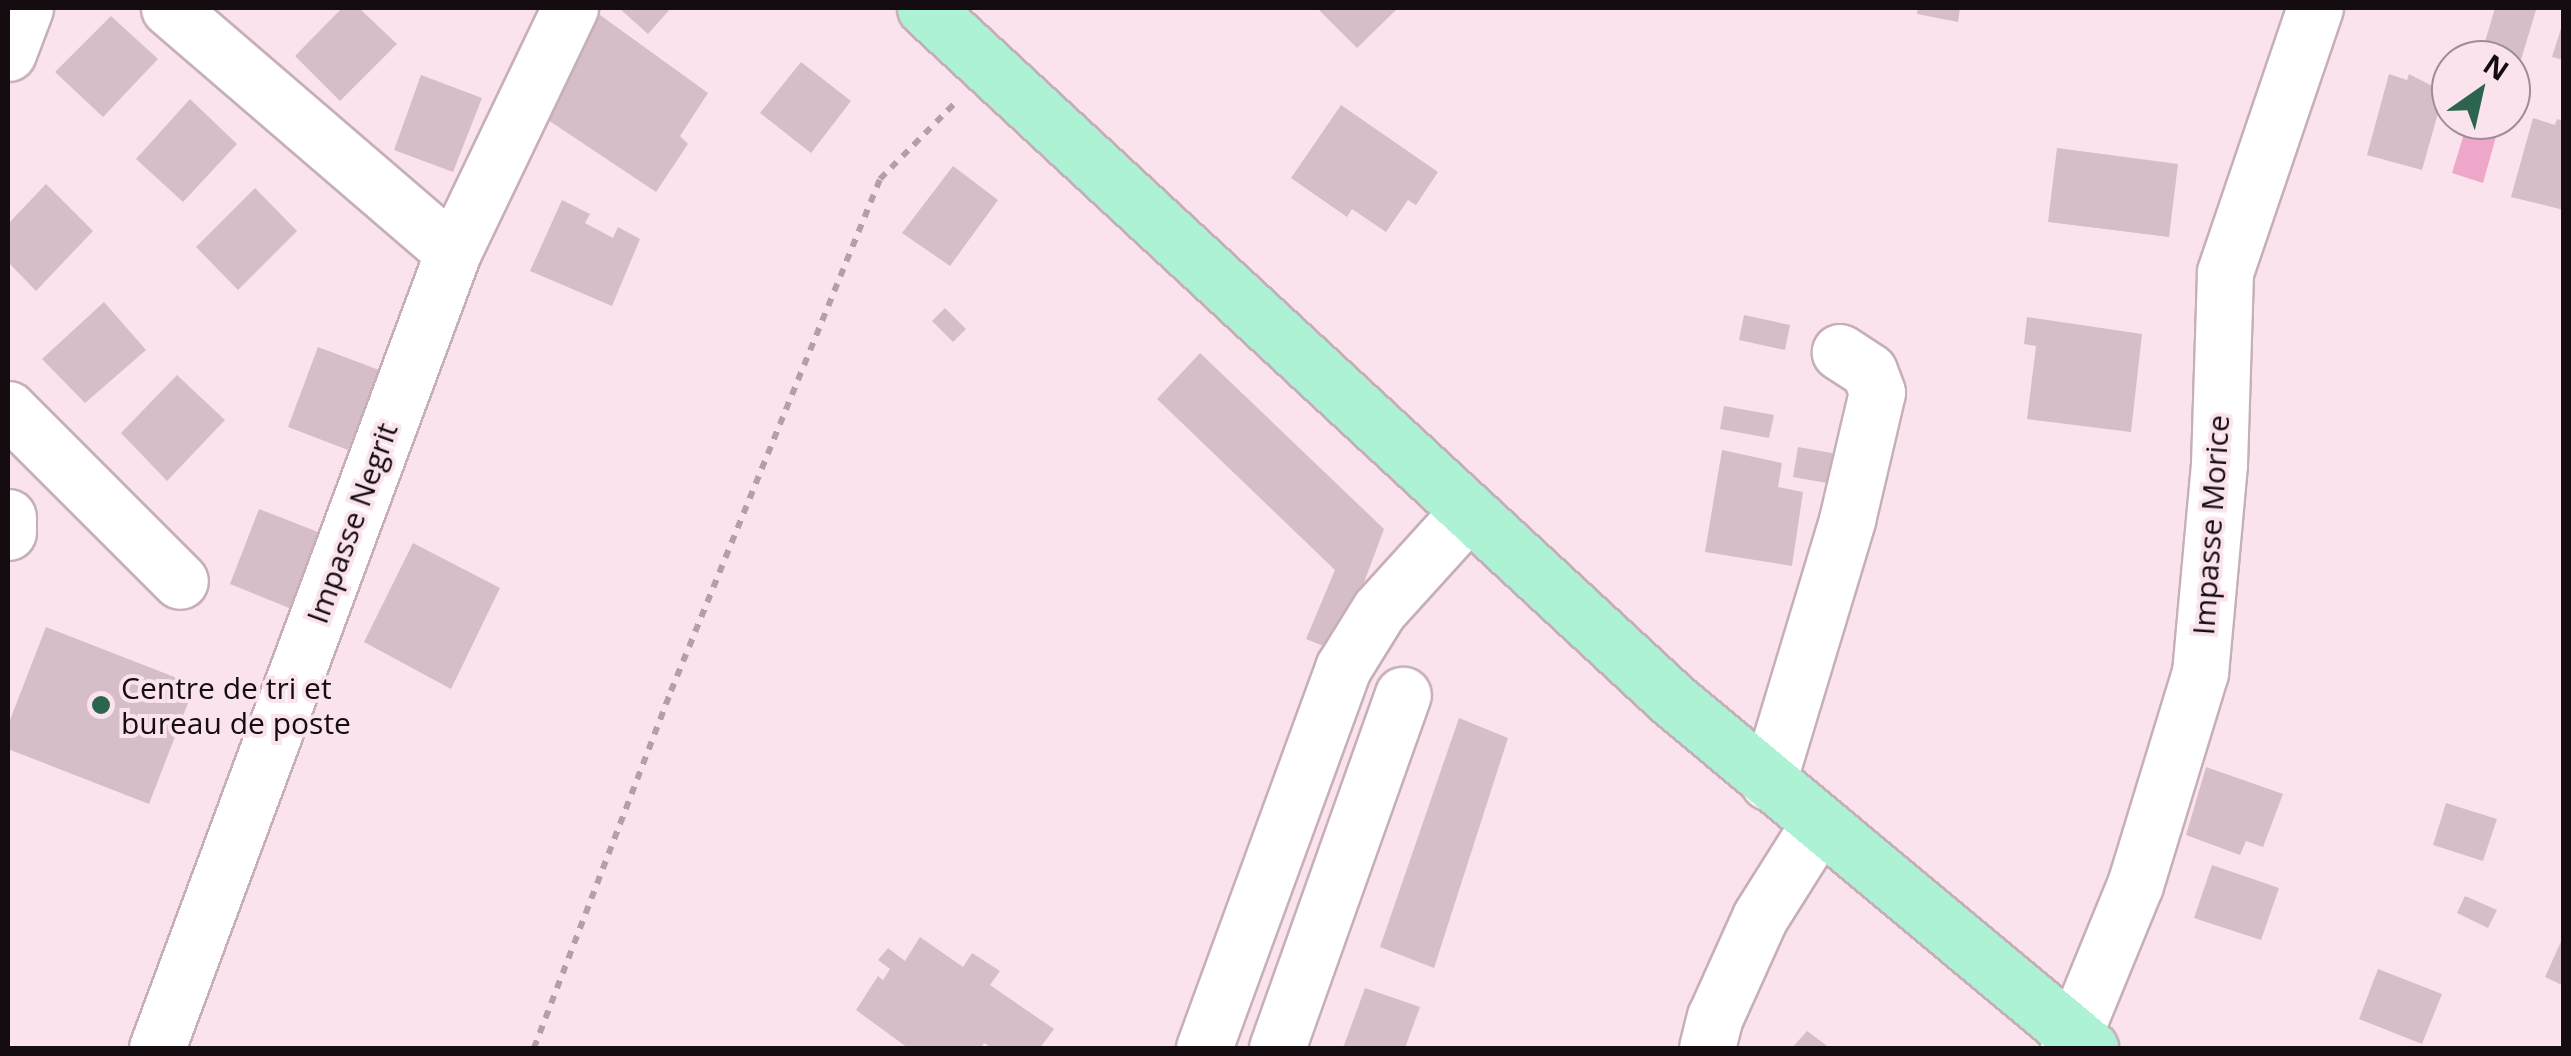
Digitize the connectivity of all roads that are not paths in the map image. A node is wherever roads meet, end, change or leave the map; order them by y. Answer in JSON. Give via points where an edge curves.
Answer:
{"nodes":[{"id":1,"x":24,"y":8,"type":"edge"},
{"id":2,"x":169,"y":8,"type":"edge"},
{"id":3,"x":570,"y":8,"type":"edge"},
{"id":4,"x":2315,"y":8,"type":"edge"},
{"id":5,"x":941,"y":13,"type":"edge"},
{"id":6,"x":8,"y":53,"type":"edge"},
{"id":7,"x":454,"y":252,"type":"junction"},
{"id":8,"x":1840,"y":352,"type":"dead end"},
{"id":9,"x":8,"y":409,"type":"edge"},
{"id":10,"x":1468,"y":512,"type":"junction"},
{"id":11,"x":8,"y":516,"type":"edge"},
{"id":12,"x":8,"y":532,"type":"edge"},
{"id":13,"x":180,"y":581,"type":"dead end"},
{"id":14,"x":1403,"y":695,"type":"dead end"},
{"id":15,"x":1768,"y":782,"type":"junction"},
{"id":16,"x":1818,"y":826,"type":"junction"},
{"id":17,"x":1276,"y":852,"type":"junction"},
{"id":18,"x":1340,"y":873,"type":"junction"},
{"id":19,"x":2077,"y":1044,"type":"edge"},
{"id":20,"x":156,"y":1048,"type":"edge"},
{"id":21,"x":1204,"y":1048,"type":"edge"},
{"id":22,"x":1277,"y":1048,"type":"edge"},
{"id":23,"x":1707,"y":1048,"type":"edge"}],
"edges":[{"from":1,"to":6,"type":"street"},
{"from":2,"to":7,"type":"street"},
{"from":3,"to":7,"type":"street","name":"Impasse Negrit"},
{"from":4,"to":19,"type":"street","name":"Impasse Morice","via":[[2225,272],[2200,673],[2135,885]]},
{"from":5,"to":10,"type":"main road","via":[[990,69]]},
{"from":7,"to":20,"type":"street","name":"Impasse Negrit"},
{"from":8,"to":15,"type":"street","via":[[1869,371],[1876,392],[1848,520]]},
{"from":9,"to":13,"type":"street"},
{"from":10,"to":15,"type":"main road"},
{"from":10,"to":17,"type":"street","via":[[1379,610],[1343,668]]},
{"from":11,"to":12,"type":"street"},
{"from":14,"to":18,"type":"street"},
{"from":15,"to":16,"type":"main road"},
{"from":16,"to":19,"type":"main road"},
{"from":16,"to":23,"type":"street","via":[[1760,917]]},
{"from":17,"to":18,"type":"street"},
{"from":17,"to":21,"type":"street"},
{"from":18,"to":22,"type":"street"}]}
